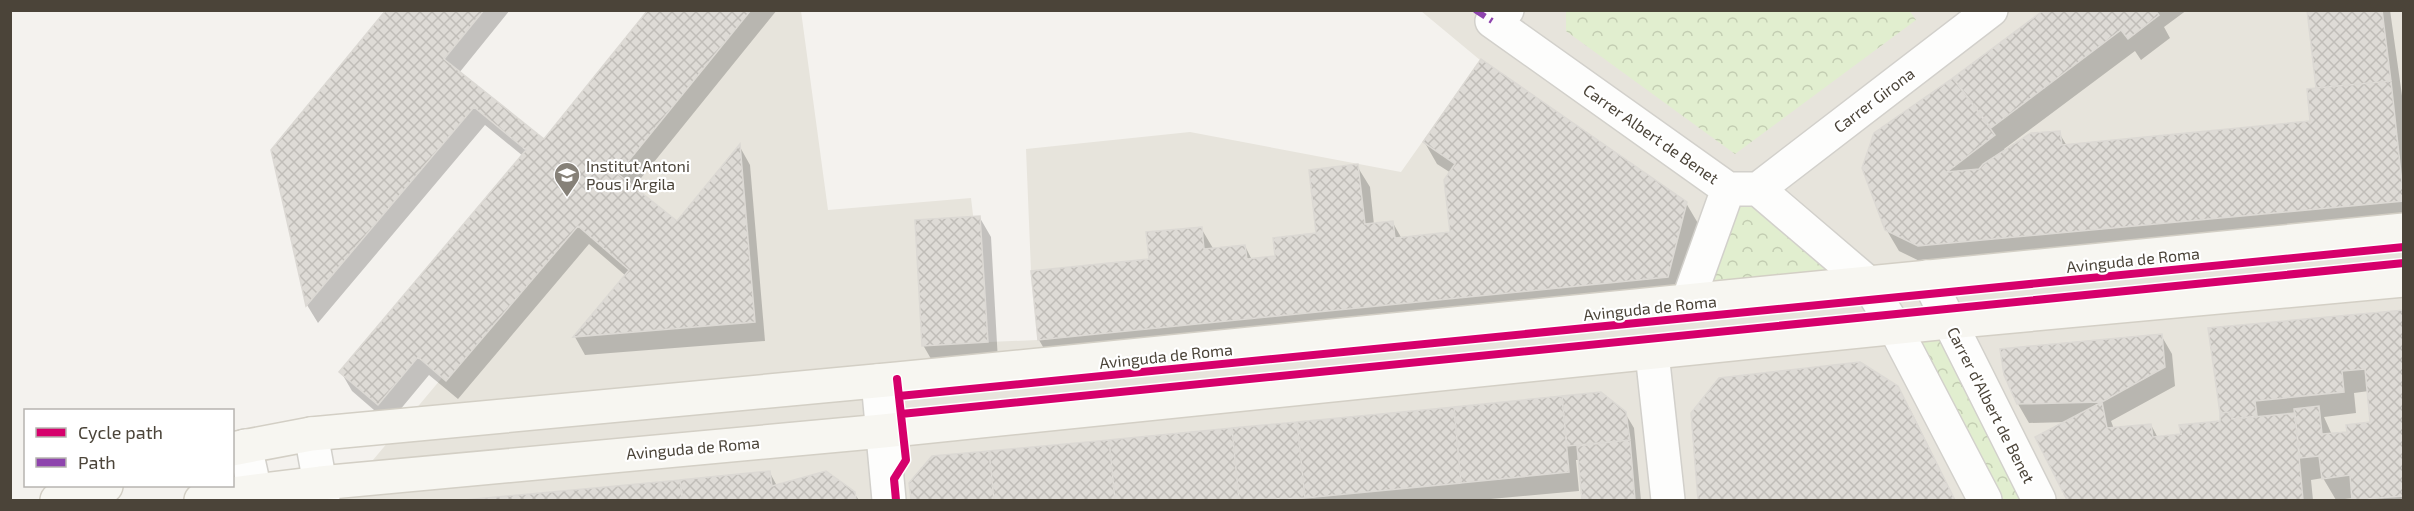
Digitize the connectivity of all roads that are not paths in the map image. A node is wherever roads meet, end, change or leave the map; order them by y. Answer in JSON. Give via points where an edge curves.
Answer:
{"nodes":[{"id":1,"x":1991,"y":10,"type":"edge"},
{"id":2,"x":1499,"y":16,"type":"edge"},
{"id":3,"x":1743,"y":189,"type":"junction"},
{"id":4,"x":2403,"y":230,"type":"edge"},
{"id":5,"x":1927,"y":277,"type":"junction"},
{"id":6,"x":2403,"y":280,"type":"edge"},
{"id":7,"x":1867,"y":282,"type":"junction"},
{"id":8,"x":1688,"y":301,"type":"junction"},
{"id":9,"x":1948,"y":322,"type":"junction"},
{"id":10,"x":1894,"y":328,"type":"junction"},
{"id":11,"x":1652,"y":352,"type":"junction"},
{"id":12,"x":878,"y":381,"type":"junction"},
{"id":13,"x":883,"y":431,"type":"junction"},
{"id":14,"x":310,"y":434,"type":"junction"},
{"id":15,"x":239,"y":448,"type":"edge"},
{"id":16,"x":103,"y":487,"type":"edge"},
{"id":17,"x":321,"y":492,"type":"edge"},
{"id":18,"x":256,"y":495,"type":"edge"},
{"id":19,"x":57,"y":501,"type":"edge"},
{"id":20,"x":201,"y":501,"type":"edge"},
{"id":21,"x":889,"y":501,"type":"edge"},
{"id":22,"x":1668,"y":501,"type":"edge"},
{"id":23,"x":1985,"y":501,"type":"edge"},
{"id":24,"x":2039,"y":501,"type":"edge"}],
"edges":[{"from":1,"to":3,"type":"street","name":"Carrer Girona"},
{"from":2,"to":3,"type":"street","name":"Carrer Albert de Benet"},
{"from":3,"to":7,"type":"street","name":"Carrer Albert de Benet"},
{"from":3,"to":8,"type":"street"},
{"from":4,"to":5,"type":"street","name":"Avinguda de Roma"},
{"from":5,"to":7,"type":"street","name":"Avinguda de Roma"},
{"from":5,"to":9,"type":"street","name":"Carrer d'Albert de Benet"},
{"from":6,"to":9,"type":"street","name":"Avinguda de Roma"},
{"from":7,"to":8,"type":"street","name":"Avinguda de Roma"},
{"from":7,"to":10,"type":"street"},
{"from":8,"to":12,"type":"street","name":"Avinguda de Roma"},
{"from":9,"to":10,"type":"street","name":"Avinguda de Roma"},
{"from":9,"to":24,"type":"street","name":"Carrer d'Albert de Benet"},
{"from":10,"to":11,"type":"street","name":"Avinguda de Roma"},
{"from":10,"to":23,"type":"street"},
{"from":11,"to":13,"type":"street","name":"Avinguda de Roma"},
{"from":11,"to":22,"type":"street"},
{"from":12,"to":13,"type":"street"},
{"from":12,"to":14,"type":"street","name":"Avinguda de Roma"},
{"from":13,"to":17,"type":"street","name":"Avinguda de Roma"},
{"from":13,"to":21,"type":"street"},
{"from":14,"to":15,"type":"street","name":"Avinguda de Roma"},
{"from":14,"to":17,"type":"street"},
{"from":15,"to":18,"type":"street"},
{"from":16,"to":19,"type":"street"},
{"from":17,"to":18,"type":"street","name":"Avinguda de Roma"},
{"from":18,"to":20,"type":"street","name":"Avinguda de Roma","via":[[216,496]]}]}
